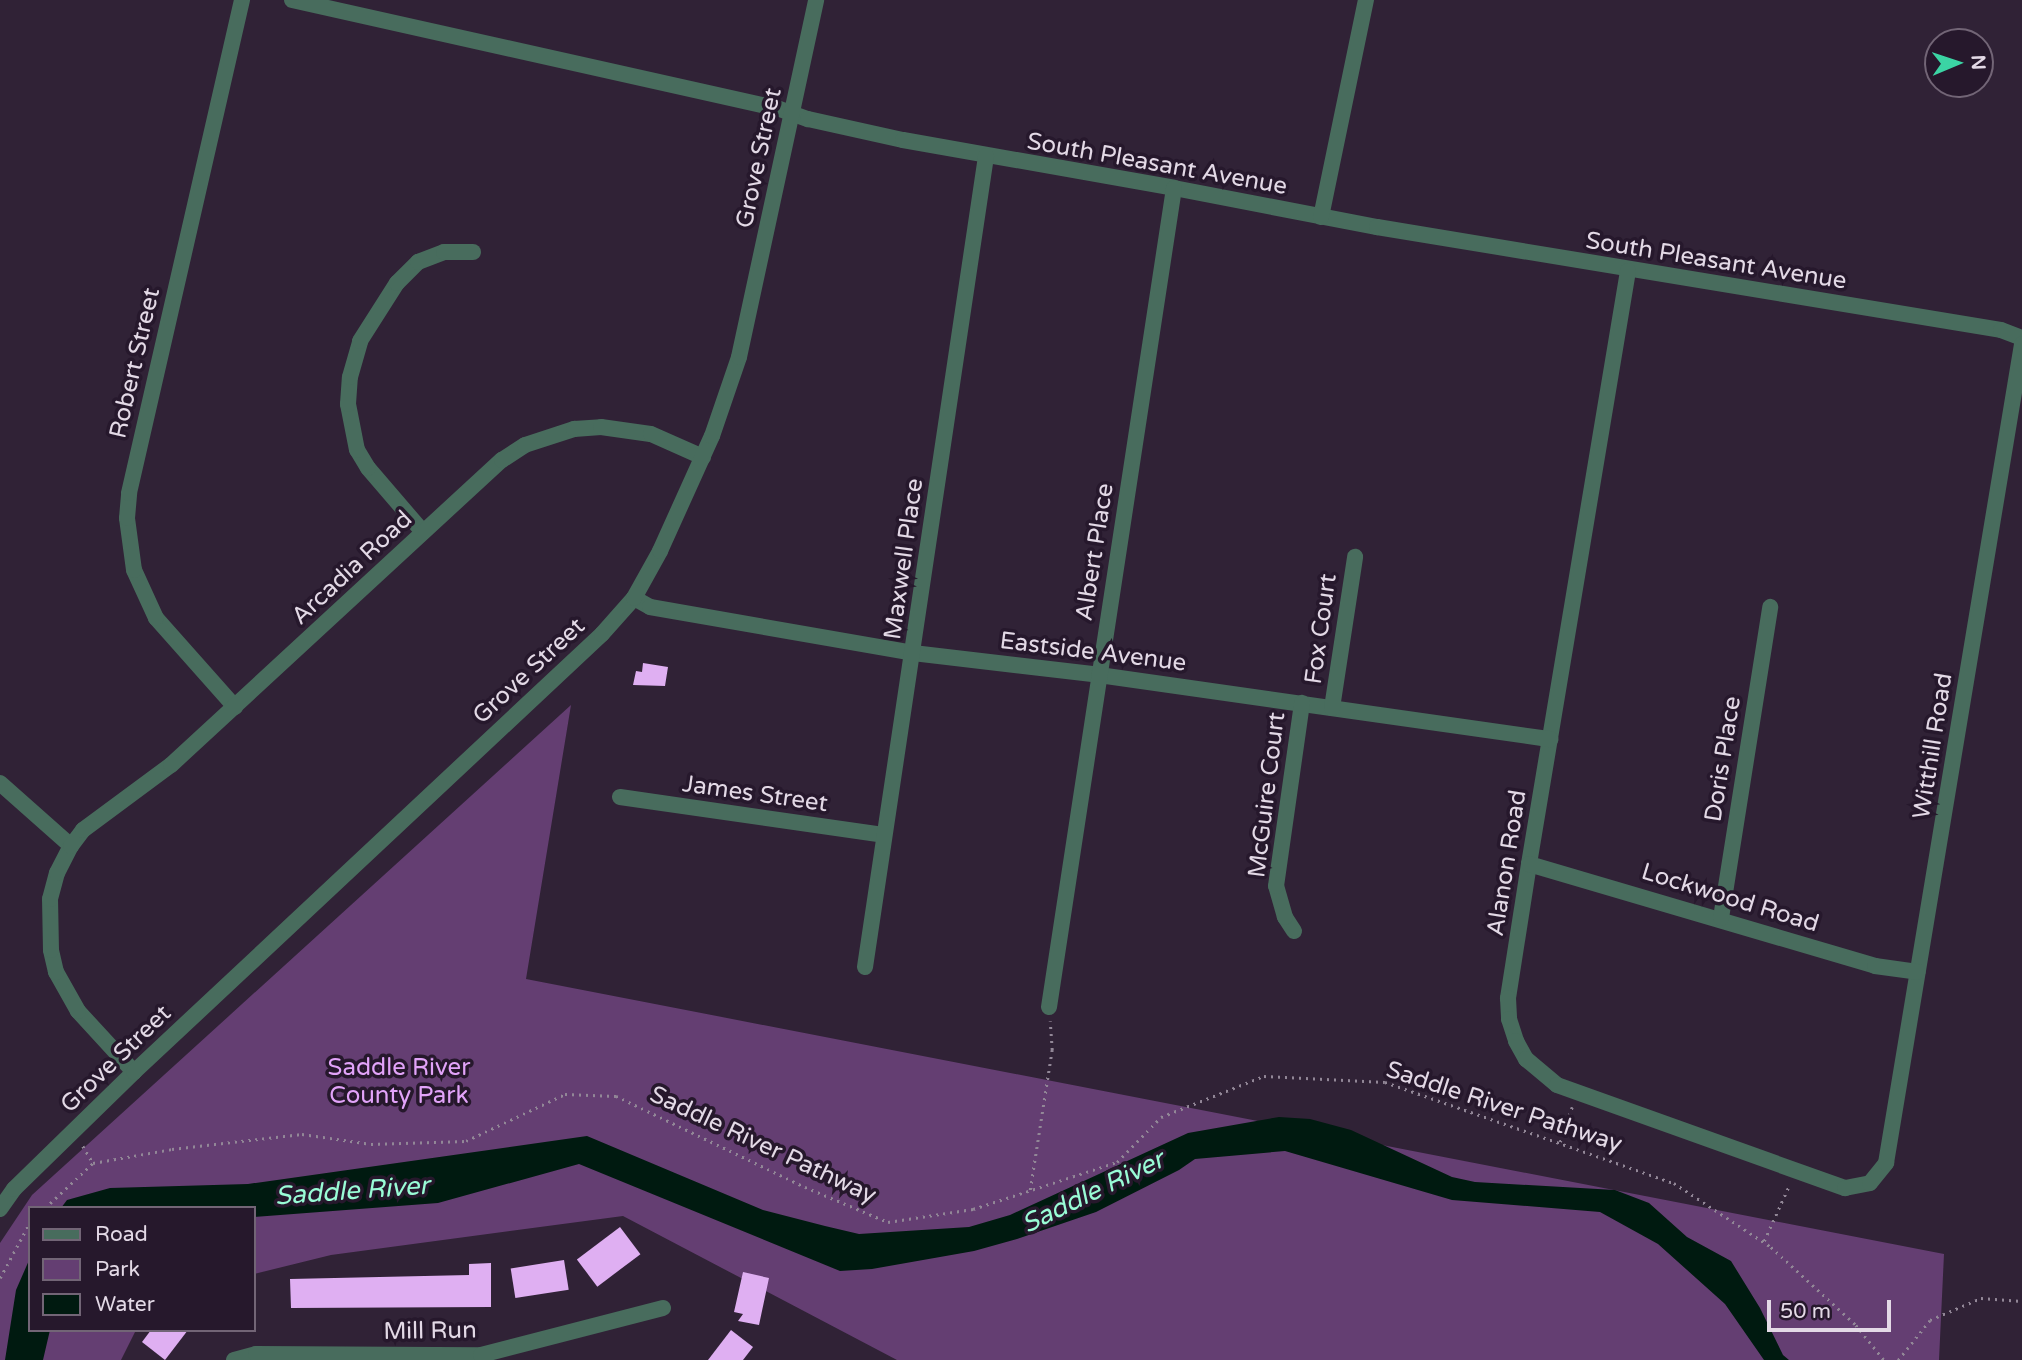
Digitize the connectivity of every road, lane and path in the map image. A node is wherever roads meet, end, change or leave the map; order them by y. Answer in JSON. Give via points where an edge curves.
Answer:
{"nodes":[{"id":1,"x":242,"y":0,"type":"edge"},
{"id":2,"x":292,"y":0,"type":"edge"},
{"id":3,"x":816,"y":0,"type":"edge"},
{"id":4,"x":1366,"y":0,"type":"edge"},
{"id":5,"x":791,"y":113,"type":"junction"},
{"id":6,"x":986,"y":156,"type":"junction"},
{"id":7,"x":1174,"y":187,"type":"junction"},
{"id":8,"x":1321,"y":216,"type":"junction"},
{"id":9,"x":473,"y":252,"type":"dead end"},
{"id":10,"x":1628,"y":271,"type":"junction"},
{"id":11,"x":2022,"y":338,"type":"edge"},
{"id":12,"x":2022,"y":344,"type":"edge"},
{"id":13,"x":703,"y":457,"type":"junction"},
{"id":14,"x":423,"y":533,"type":"junction"},
{"id":15,"x":1355,"y":556,"type":"dead end"},
{"id":16,"x":634,"y":598,"type":"junction"},
{"id":17,"x":1770,"y":607,"type":"dead end"},
{"id":18,"x":913,"y":653,"type":"junction"},
{"id":19,"x":1099,"y":675,"type":"junction"},
{"id":20,"x":1302,"y":704,"type":"junction"},
{"id":21,"x":235,"y":708,"type":"junction"},
{"id":22,"x":1332,"y":708,"type":"junction"},
{"id":23,"x":1550,"y":739,"type":"junction"},
{"id":24,"x":0,"y":783,"type":"edge"},
{"id":25,"x":620,"y":797,"type":"dead end"},
{"id":26,"x":883,"y":835,"type":"junction"},
{"id":27,"x":71,"y":846,"type":"junction"},
{"id":28,"x":1529,"y":864,"type":"junction"},
{"id":29,"x":1721,"y":918,"type":"junction"},
{"id":30,"x":1294,"y":931,"type":"dead end"},
{"id":31,"x":865,"y":967,"type":"dead end"},
{"id":32,"x":1918,"y":972,"type":"junction"},
{"id":33,"x":1049,"y":1007,"type":"joint"},
{"id":34,"x":134,"y":1072,"type":"junction"},
{"id":35,"x":1576,"y":1094,"type":"junction"},
{"id":36,"x":73,"y":1132,"type":"junction"},
{"id":37,"x":1560,"y":1142,"type":"junction"},
{"id":38,"x":1888,"y":1155,"type":"joint"},
{"id":39,"x":93,"y":1163,"type":"junction"},
{"id":40,"x":1794,"y":1170,"type":"junction"},
{"id":41,"x":1030,"y":1191,"type":"junction"},
{"id":42,"x":47,"y":1206,"type":"edge"},
{"id":43,"x":0,"y":1209,"type":"edge"},
{"id":44,"x":28,"y":1227,"type":"edge"},
{"id":45,"x":1763,"y":1242,"type":"junction"},
{"id":46,"x":0,"y":1278,"type":"edge"},
{"id":47,"x":2022,"y":1301,"type":"edge"},
{"id":48,"x":663,"y":1308,"type":"dead end"},
{"id":49,"x":481,"y":1358,"type":"edge"},
{"id":50,"x":234,"y":1360,"type":"edge"},
{"id":51,"x":1884,"y":1360,"type":"edge"},
{"id":52,"x":1898,"y":1360,"type":"edge"}],
"edges":[{"from":1,"to":21,"type":"street","name":"Robert Street","via":[[132,479],[127,518],[134,570],[156,618]]},
{"from":2,"to":5,"type":"street","name":"South Pleasant Avenue"},
{"from":3,"to":5,"type":"street","name":"Grove Street"},
{"from":4,"to":8,"type":"street"},
{"from":5,"to":6,"type":"street","name":"South Pleasant Avenue"},
{"from":5,"to":13,"type":"street","name":"Grove Street","via":[[738,357]]},
{"from":6,"to":7,"type":"street","name":"South Pleasant Avenue"},
{"from":6,"to":18,"type":"street","name":"Maxwell Place"},
{"from":7,"to":8,"type":"street","name":"South Pleasant Avenue"},
{"from":7,"to":19,"type":"street","name":"Albert Place"},
{"from":8,"to":10,"type":"street","name":"South Pleasant Avenue"},
{"from":9,"to":14,"type":"street","via":[[444,251],[418,262],[397,283],[360,341],[350,377],[348,404],[358,450]]},
{"from":10,"to":11,"type":"street","name":"South Pleasant Avenue","via":[[2001,330]]},
{"from":10,"to":23,"type":"street","name":"Alanon Road"},
{"from":12,"to":32,"type":"street","name":"Witthill Road"},
{"from":13,"to":14,"type":"street","name":"Arcadia Road","via":[[651,434],[628,430],[574,429],[547,435],[502,460]]},
{"from":13,"to":16,"type":"street","name":"Grove Street"},
{"from":14,"to":21,"type":"street","name":"Arcadia Road"},
{"from":15,"to":22,"type":"street","name":"Fox Court"},
{"from":16,"to":18,"type":"street","name":"Eastside Avenue","via":[[650,607]]},
{"from":16,"to":34,"type":"street","name":"Grove Street","via":[[594,642]]},
{"from":17,"to":29,"type":"street","name":"Doris Place"},
{"from":18,"to":19,"type":"street","name":"Eastside Avenue"},
{"from":18,"to":26,"type":"street","name":"Maxwell Place"},
{"from":19,"to":20,"type":"street","name":"Eastside Avenue"},
{"from":19,"to":33,"type":"street","name":"Albert Place"},
{"from":20,"to":22,"type":"street","name":"Eastside Avenue"},
{"from":20,"to":30,"type":"street","name":"McGuire Court","via":[[1276,886],[1284,917]]},
{"from":21,"to":27,"type":"street","name":"Arcadia Road","via":[[172,765],[96,818]]},
{"from":22,"to":23,"type":"street","name":"Eastside Avenue"},
{"from":23,"to":28,"type":"street","name":"Alanon Road"},
{"from":24,"to":27,"type":"street"},
{"from":25,"to":26,"type":"street","name":"James Street"},
{"from":26,"to":31,"type":"street","name":"Maxwell Place"},
{"from":27,"to":34,"type":"street","name":"Arcadia Road","via":[[50,899],[48,927],[56,971],[78,1011]]},
{"from":28,"to":29,"type":"street","name":"Lockwood Road"},
{"from":28,"to":35,"type":"street","name":"Alanon Road","via":[[1508,998],[1509,1019],[1526,1059],[1541,1074]]},
{"from":29,"to":32,"type":"street","name":"Lockwood Road","via":[[1875,966]]},
{"from":32,"to":38,"type":"street","name":"Witthill Road"},
{"from":33,"to":41,"type":"path","via":[[1052,1050]]},
{"from":34,"to":36,"type":"street","name":"Grove Street"},
{"from":35,"to":37,"type":"path"},
{"from":35,"to":40,"type":"street","name":"Alanon Road"},
{"from":36,"to":39,"type":"path"},
{"from":36,"to":43,"type":"street","name":"Grove Street","via":[[14,1189]]},
{"from":37,"to":41,"type":"path","name":"Saddle River Pathway","via":[[1385,1082],[1264,1076],[1161,1117],[1116,1162]]},
{"from":37,"to":45,"type":"path","name":"Saddle River Pathway","via":[[1674,1183]]},
{"from":38,"to":40,"type":"street","name":"Alanon Road","via":[[1880,1174],[1858,1188],[1845,1188]]},
{"from":39,"to":41,"type":"path","name":"Saddle River Pathway","via":[[302,1134],[372,1144],[466,1141],[565,1094],[616,1097],[888,1222],[972,1209]]},
{"from":39,"to":42,"type":"path"},
{"from":40,"to":45,"type":"path"},
{"from":44,"to":46,"type":"path"},
{"from":45,"to":51,"type":"path","name":"Saddle River Pathway","via":[[1856,1325]]},
{"from":47,"to":52,"type":"path","via":[[1981,1298],[1930,1320]]},
{"from":48,"to":49,"type":"street","name":"Mill Run"},
{"from":49,"to":50,"type":"street","name":"Mill Run","via":[[256,1354]]}]}
